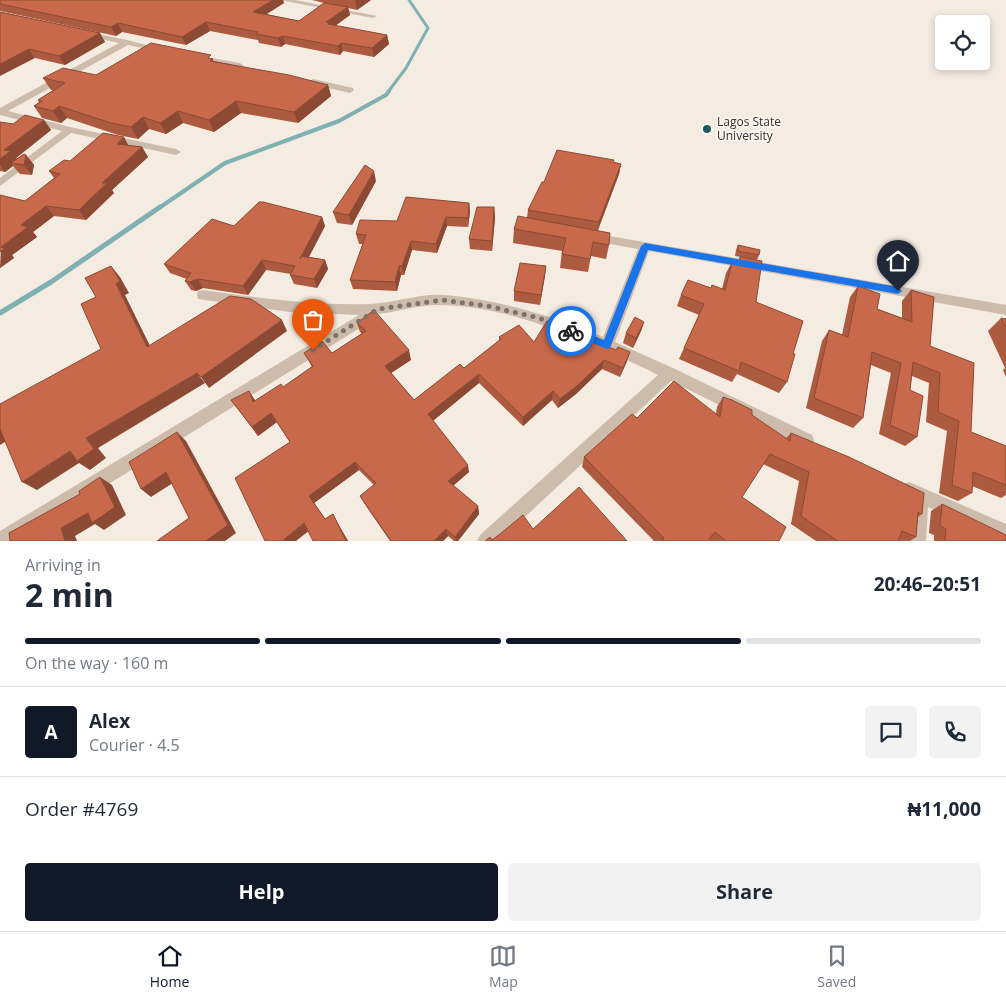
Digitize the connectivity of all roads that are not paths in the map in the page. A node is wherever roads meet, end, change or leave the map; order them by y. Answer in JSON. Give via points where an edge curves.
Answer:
{"nodes":[{"id":1,"x":283,"y":0,"type":"edge"},
{"id":2,"x":373,"y":16,"type":"dead end"},
{"id":3,"x":78,"y":32,"type":"edge"},
{"id":4,"x":126,"y":42,"type":"junction"},
{"id":5,"x":165,"y":50,"type":"edge"},
{"id":6,"x":185,"y":55,"type":"edge"},
{"id":7,"x":253,"y":69,"type":"edge"},
{"id":8,"x":301,"y":80,"type":"edge"},
{"id":9,"x":350,"y":90,"type":"dead end"},
{"id":10,"x":0,"y":112,"type":"edge"},
{"id":11,"x":69,"y":130,"type":"junction"},
{"id":12,"x":176,"y":152,"type":"dead end"},
{"id":13,"x":0,"y":183,"type":"edge"},
{"id":14,"x":578,"y":235,"type":"edge"},
{"id":15,"x":645,"y":246,"type":"junction"},
{"id":16,"x":204,"y":295,"type":"dead end"},
{"id":17,"x":378,"y":309,"type":"junction"},
{"id":18,"x":1006,"y":310,"type":"edge"},
{"id":19,"x":607,"y":345,"type":"junction"},
{"id":20,"x":670,"y":373,"type":"junction"},
{"id":21,"x":822,"y":448,"type":"edge"},
{"id":22,"x":894,"y":482,"type":"edge"},
{"id":23,"x":921,"y":496,"type":"junction"},
{"id":24,"x":1006,"y":533,"type":"edge"},
{"id":25,"x":0,"y":541,"type":"edge"},
{"id":26,"x":486,"y":541,"type":"edge"},
{"id":27,"x":917,"y":541,"type":"edge"}],
"edges":[{"from":1,"to":2,"type":"street"},
{"from":3,"to":4,"type":"street"},
{"from":4,"to":5,"type":"street"},
{"from":4,"to":10,"type":"street"},
{"from":6,"to":7,"type":"street"},
{"from":8,"to":9,"type":"street"},
{"from":10,"to":11,"type":"street"},
{"from":11,"to":12,"type":"street"},
{"from":11,"to":13,"type":"street"},
{"from":14,"to":15,"type":"street"},
{"from":15,"to":18,"type":"street"},
{"from":15,"to":19,"type":"street"},
{"from":16,"to":17,"type":"street","via":[[278,307]]},
{"from":17,"to":19,"type":"street","via":[[442,300],[488,306],[539,318]]},
{"from":17,"to":25,"type":"street"},
{"from":19,"to":20,"type":"street"},
{"from":20,"to":21,"type":"street"},
{"from":20,"to":26,"type":"street"},
{"from":22,"to":23,"type":"street"},
{"from":23,"to":24,"type":"street"},
{"from":23,"to":27,"type":"street"}]}
